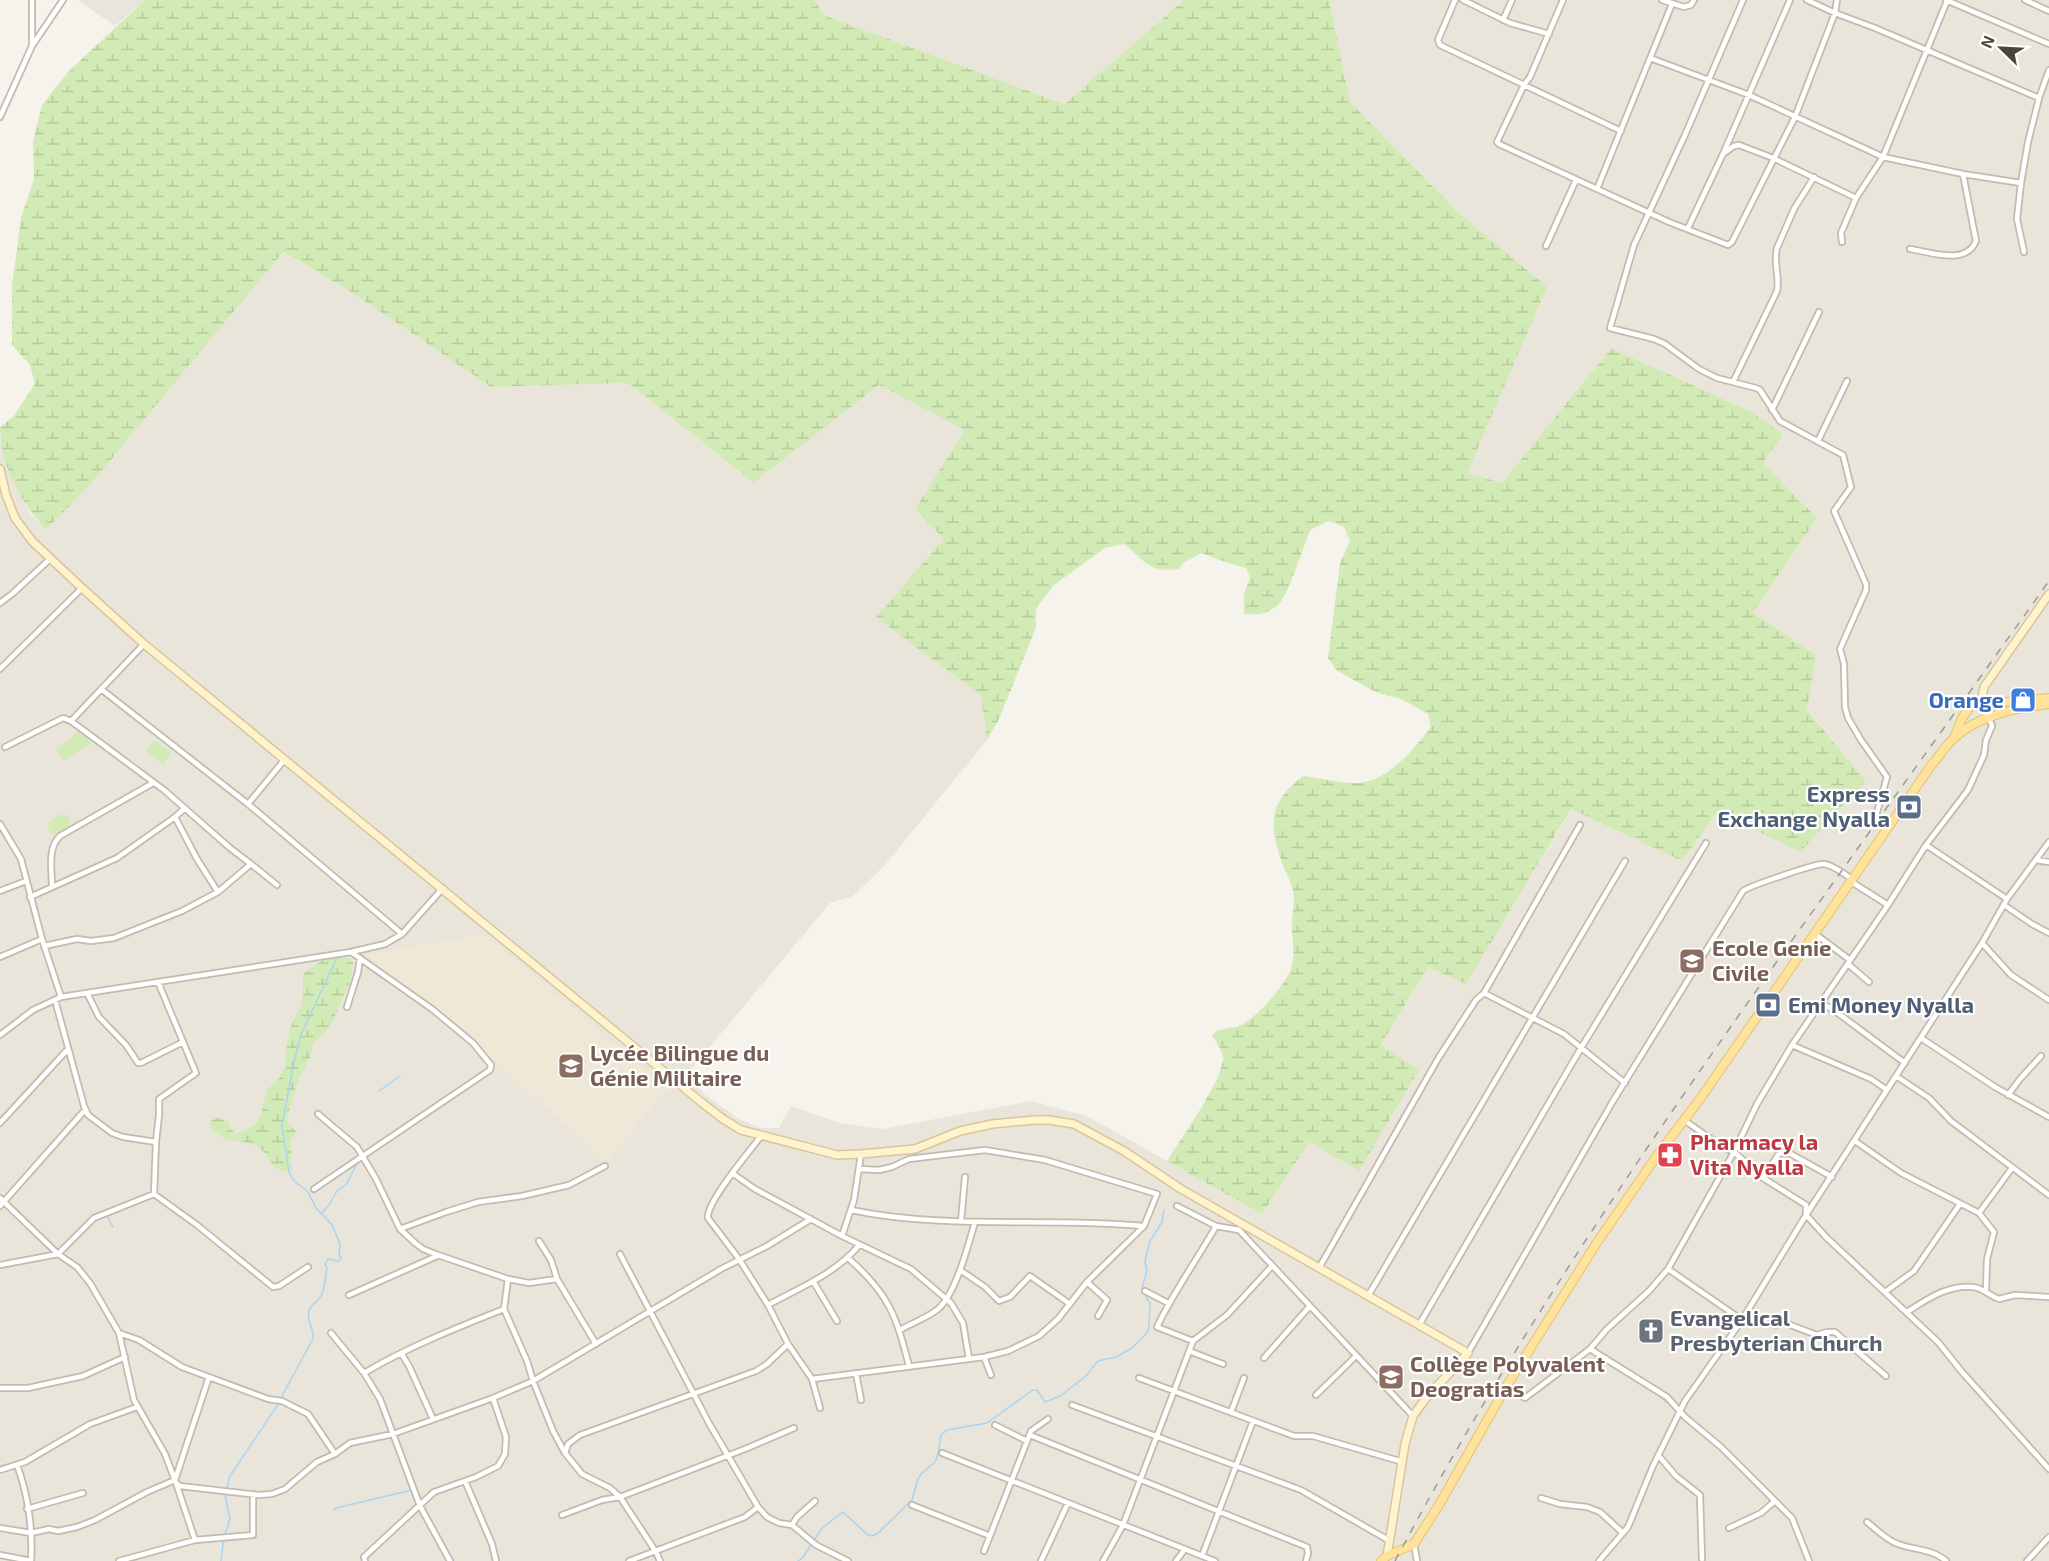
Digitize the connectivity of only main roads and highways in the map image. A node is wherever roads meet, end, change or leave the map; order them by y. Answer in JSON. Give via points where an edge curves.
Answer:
{"nodes":[{"id":1,"x":0,"y":469,"type":"edge"},
{"id":2,"x":2049,"y":594,"type":"edge"},
{"id":3,"x":2046,"y":603,"type":"edge"},
{"id":4,"x":2049,"y":698,"type":"edge"},
{"id":5,"x":1981,"y":702,"type":"junction"},
{"id":6,"x":2026,"y":703,"type":"junction"},
{"id":7,"x":2049,"y":704,"type":"edge"},
{"id":8,"x":1989,"y":718,"type":"junction"},
{"id":9,"x":1954,"y":738,"type":"junction"},
{"id":10,"x":1384,"y":1558,"type":"edge"}],
"edges":[{"from":1,"to":10,"type":"main road","via":[[12,514],[32,541],[144,644],[741,1130],[837,1155],[915,1149],[960,1131],[992,1124],[1067,1122],[1124,1151],[1181,1189],[1468,1353],[1413,1416]]},
{"from":2,"to":3,"type":"main road"},
{"from":3,"to":5,"type":"main road","via":[[1986,682]]},
{"from":4,"to":6,"type":"main road"},
{"from":5,"to":6,"type":"main road"},
{"from":5,"to":8,"type":"main road"},
{"from":5,"to":9,"type":"main road","via":[[1968,708]]},
{"from":6,"to":7,"type":"main road"},
{"from":6,"to":8,"type":"main road"},
{"from":8,"to":9,"type":"main road"},
{"from":9,"to":10,"type":"main road","via":[[1596,1244],[1414,1544]]}]}
